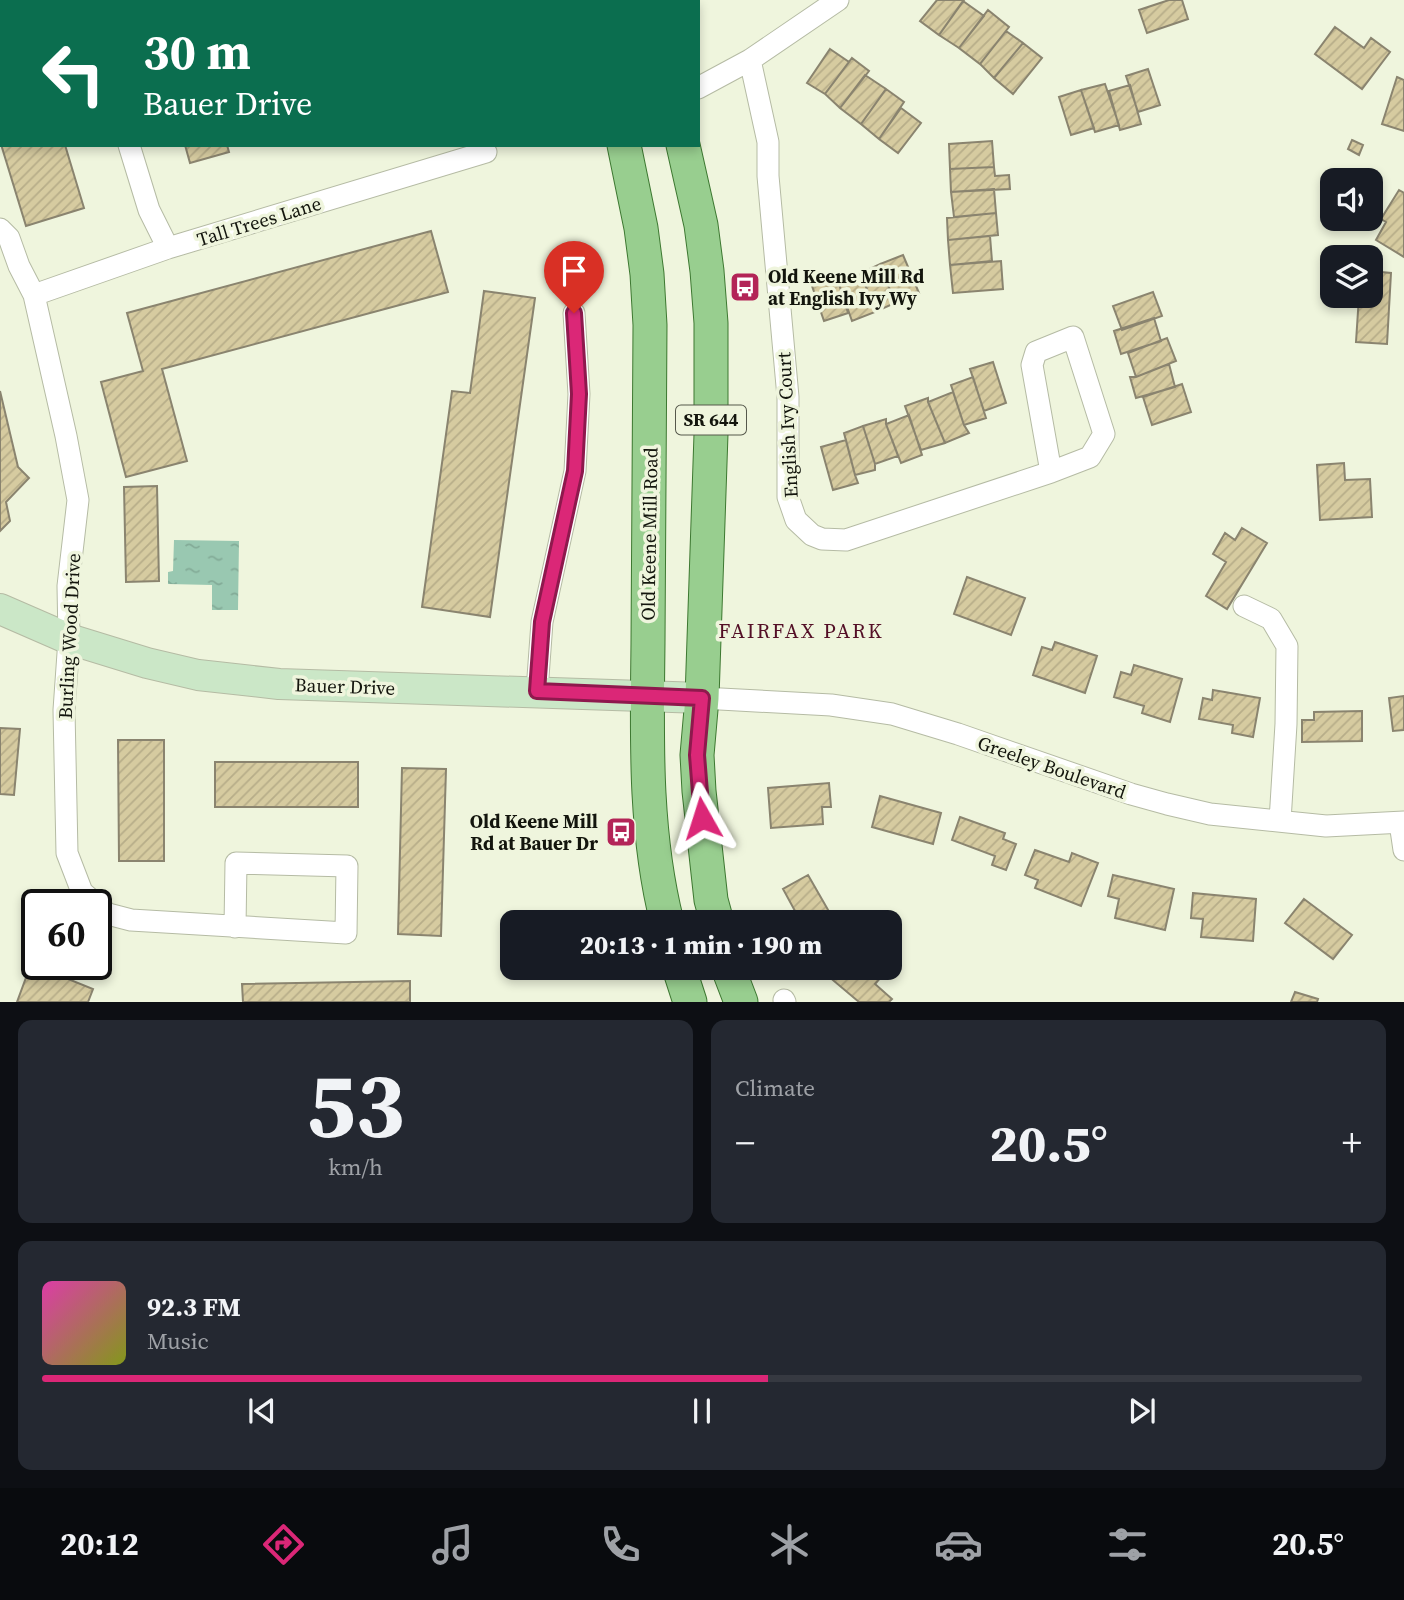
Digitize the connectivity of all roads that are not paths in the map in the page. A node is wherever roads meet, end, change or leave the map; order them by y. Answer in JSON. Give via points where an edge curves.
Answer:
{"nodes":[{"id":1,"x":838,"y":0,"type":"edge"},
{"id":2,"x":750,"y":60,"type":"junction"},
{"id":3,"x":700,"y":87,"type":"edge"},
{"id":4,"x":130,"y":147,"type":"edge"},
{"id":5,"x":624,"y":147,"type":"edge"},
{"id":6,"x":683,"y":147,"type":"edge"},
{"id":7,"x":486,"y":152,"type":"dead end"},
{"id":8,"x":0,"y":229,"type":"edge"},
{"id":9,"x":168,"y":248,"type":"junction"},
{"id":10,"x":34,"y":295,"type":"junction"},
{"id":11,"x":574,"y":313,"type":"dead end"},
{"id":12,"x":1051,"y":472,"type":"junction"},
{"id":13,"x":1244,"y":606,"type":"dead end"},
{"id":14,"x":0,"y":609,"type":"edge"},
{"id":15,"x":69,"y":639,"type":"junction"},
{"id":16,"x":537,"y":691,"type":"junction"},
{"id":17,"x":647,"y":696,"type":"junction"},
{"id":18,"x":702,"y":698,"type":"junction"},
{"id":19,"x":1280,"y":821,"type":"junction"},
{"id":20,"x":1402,"y":823,"type":"edge"},
{"id":21,"x":1404,"y":850,"type":"edge"},
{"id":22,"x":664,"y":910,"type":"edge"},
{"id":23,"x":714,"y":910,"type":"edge"},
{"id":24,"x":235,"y":927,"type":"junction"},
{"id":25,"x":683,"y":980,"type":"edge"},
{"id":26,"x":733,"y":980,"type":"edge"},
{"id":27,"x":690,"y":1002,"type":"edge"},
{"id":28,"x":741,"y":1002,"type":"edge"}],
"edges":[{"from":1,"to":2,"type":"street"},
{"from":2,"to":3,"type":"street"},
{"from":2,"to":12,"type":"street","name":"English Ivy Court","via":[[768,142],[788,397],[788,497],[796,520],[812,535],[846,540]]},
{"from":4,"to":9,"type":"street","via":[[149,210]]},
{"from":5,"to":17,"type":"main road","name":"Old Keene Mill Road","number":"SR 644","via":[[641,228],[650,325]]},
{"from":6,"to":18,"type":"main road","number":"SR 644","via":[[701,225],[710,323]]},
{"from":7,"to":9,"type":"street","name":"Tall Trees Lane"},
{"from":8,"to":10,"type":"street","name":"Burling Wood Drive","via":[[9,238]]},
{"from":9,"to":10,"type":"street","name":"Tall Trees Lane"},
{"from":10,"to":15,"type":"street","name":"Burling Wood Drive","via":[[78,500],[68,586]]},
{"from":11,"to":16,"type":"street","via":[[579,394],[575,471],[542,622]]},
{"from":12,"to":12,"type":"street","name":"English Ivy Court","via":[[1032,365],[1036,352],[1073,337],[1104,434],[1090,457]]},
{"from":13,"to":19,"type":"street","via":[[1271,620],[1287,646]]},
{"from":14,"to":15,"type":"street","name":"Bauer Drive"},
{"from":15,"to":16,"type":"street","name":"Bauer Drive","via":[[198,675],[279,684]]},
{"from":15,"to":24,"type":"street","name":"Burling Wood Drive","via":[[64,710],[66,853],[82,891],[108,914],[131,920]]},
{"from":16,"to":17,"type":"street","name":"Bauer Drive"},
{"from":17,"to":18,"type":"street","name":"Bauer Drive"},
{"from":17,"to":22,"type":"main road","name":"Old Keene Mill Road","number":"SR 644","via":[[650,824]]},
{"from":18,"to":19,"type":"street","name":"Greeley Boulevard","via":[[831,705],[892,714],[1167,804]]},
{"from":18,"to":23,"type":"main road","number":"SR 644","via":[[697,755]]},
{"from":19,"to":20,"type":"street","name":"Greeley Boulevard","via":[[1326,826]]},
{"from":20,"to":21,"type":"street"},
{"from":24,"to":24,"type":"street","name":"Burling Wood Drive","via":[[346,933],[347,866],[236,863]]},
{"from":25,"to":27,"type":"main road"},
{"from":26,"to":28,"type":"main road"}]}
